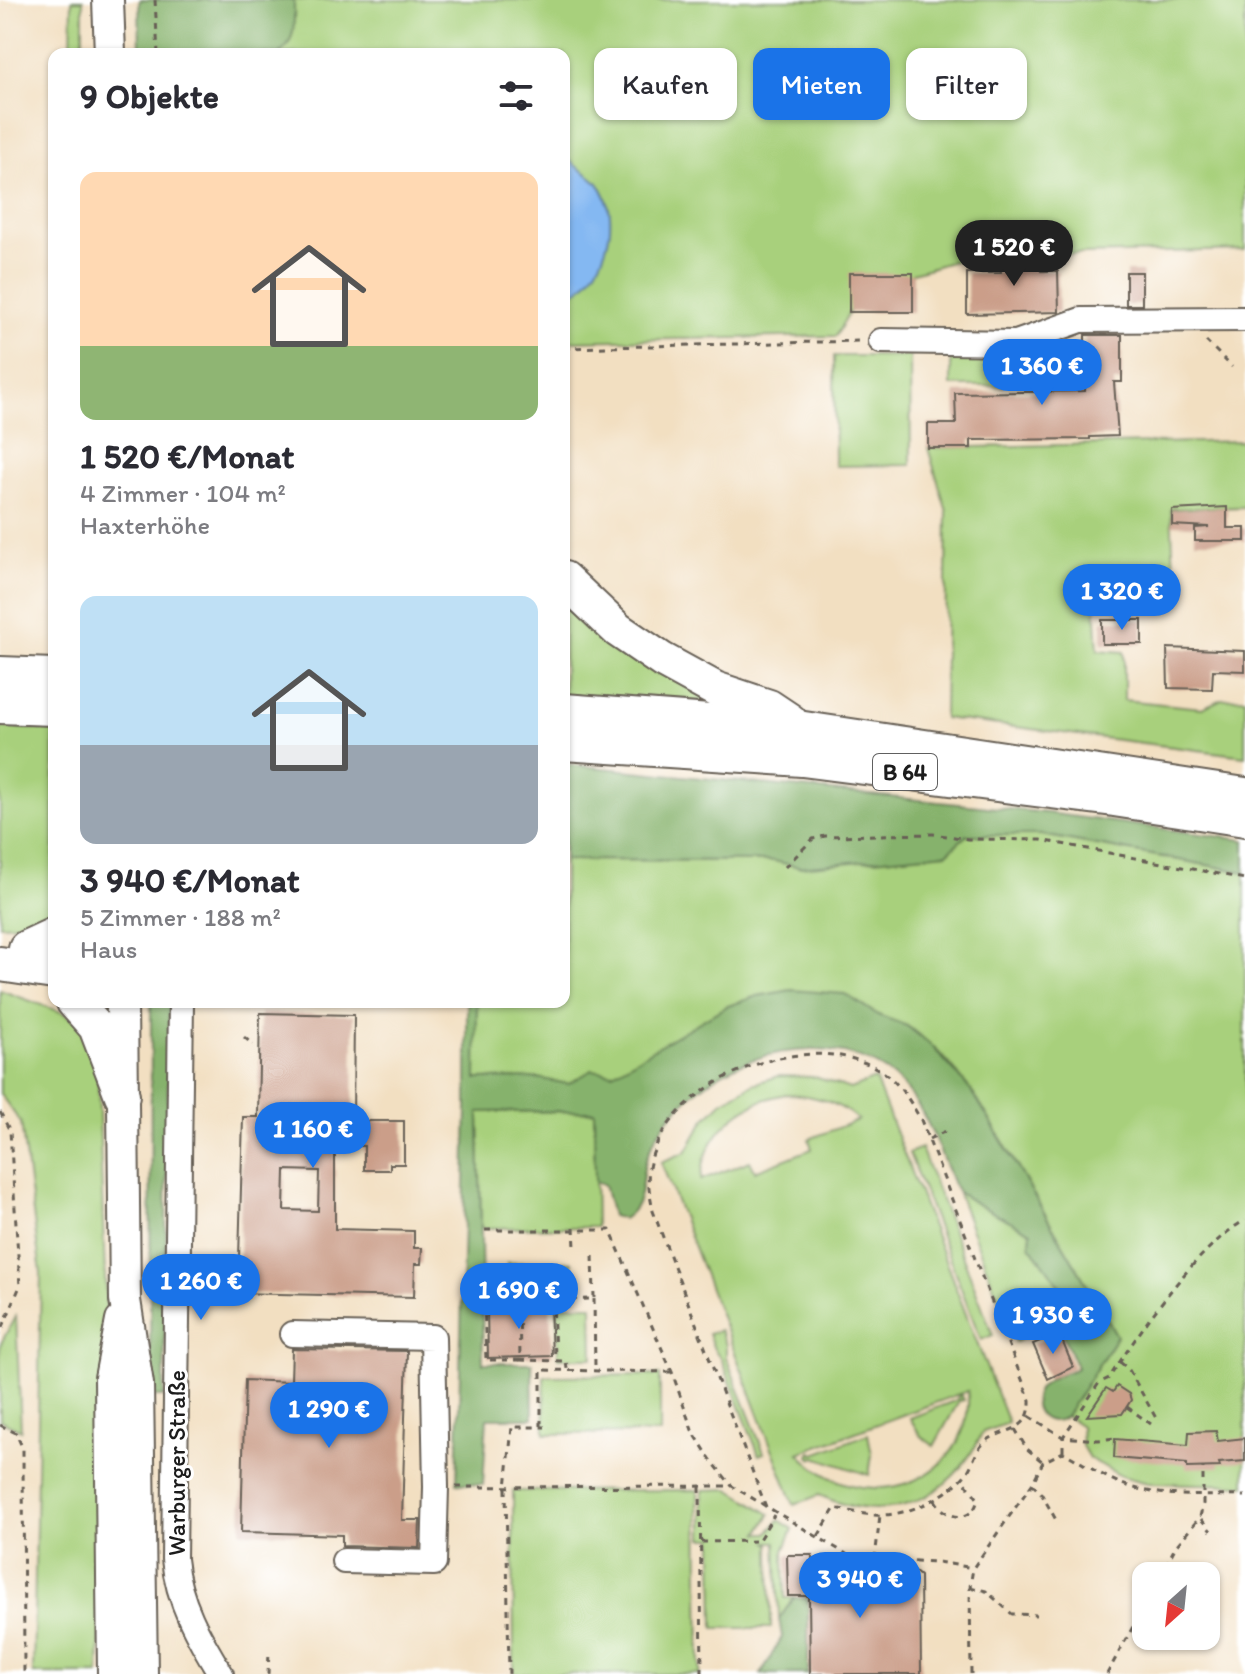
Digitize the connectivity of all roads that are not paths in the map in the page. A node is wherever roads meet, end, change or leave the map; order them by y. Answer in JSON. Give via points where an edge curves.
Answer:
{"nodes":[{"id":1,"x":108,"y":0,"type":"edge"},
{"id":2,"x":110,"y":48,"type":"edge"},
{"id":3,"x":1245,"y":319,"type":"edge"},
{"id":4,"x":881,"y":341,"type":"road end"},
{"id":5,"x":570,"y":585,"type":"edge"},
{"id":6,"x":0,"y":674,"type":"edge"},
{"id":7,"x":48,"y":676,"type":"edge"},
{"id":8,"x":0,"y":706,"type":"edge"},
{"id":9,"x":48,"y":708,"type":"edge"},
{"id":10,"x":570,"y":711,"type":"edge"},
{"id":11,"x":804,"y":729,"type":"junction"},
{"id":12,"x":570,"y":743,"type":"edge"},
{"id":13,"x":1245,"y":795,"type":"edge"},
{"id":14,"x":1245,"y":819,"type":"edge"},
{"id":15,"x":30,"y":954,"type":"edge"},
{"id":16,"x":48,"y":978,"type":"edge"},
{"id":17,"x":79,"y":1008,"type":"edge"},
{"id":18,"x":122,"y":1008,"type":"edge"},
{"id":19,"x":181,"y":1008,"type":"edge"},
{"id":20,"x":122,"y":1095,"type":"junction"},
{"id":21,"x":125,"y":1300,"type":"junction"},
{"id":22,"x":292,"y":1334,"type":"dead end"},
{"id":23,"x":344,"y":1561,"type":"dead end"},
{"id":24,"x":113,"y":1674,"type":"edge"},
{"id":25,"x":142,"y":1674,"type":"edge"},
{"id":26,"x":221,"y":1674,"type":"edge"}],
"edges":[{"from":1,"to":2,"type":"main road"},
{"from":3,"to":4,"type":"street","via":[[1081,320],[1016,343]]},
{"from":5,"to":11,"type":"highway","via":[[618,630],[662,660],[715,689],[769,707]]},
{"from":6,"to":7,"type":"highway"},
{"from":8,"to":9,"type":"highway"},
{"from":10,"to":11,"type":"highway","number":"B 64"},
{"from":11,"to":13,"type":"highway","number":"B 64"},
{"from":12,"to":14,"type":"highway","number":"B 64","via":[[802,759]]},
{"from":15,"to":16,"type":"highway"},
{"from":17,"to":20,"type":"highway","via":[[96,1027]]},
{"from":18,"to":20,"type":"main road","name":"Warburger Straße"},
{"from":19,"to":26,"type":"street","name":"Warburger Straße","via":[[174,1559],[194,1631]]},
{"from":20,"to":21,"type":"main road","name":"Warburger Straße"},
{"from":21,"to":24,"type":"main road","name":"Warburger Straße","via":[[110,1378]]},
{"from":21,"to":25,"type":"main road","name":"Warburger Straße","via":[[138,1384]]},
{"from":22,"to":23,"type":"street","via":[[433,1337],[434,1563]]}]}
